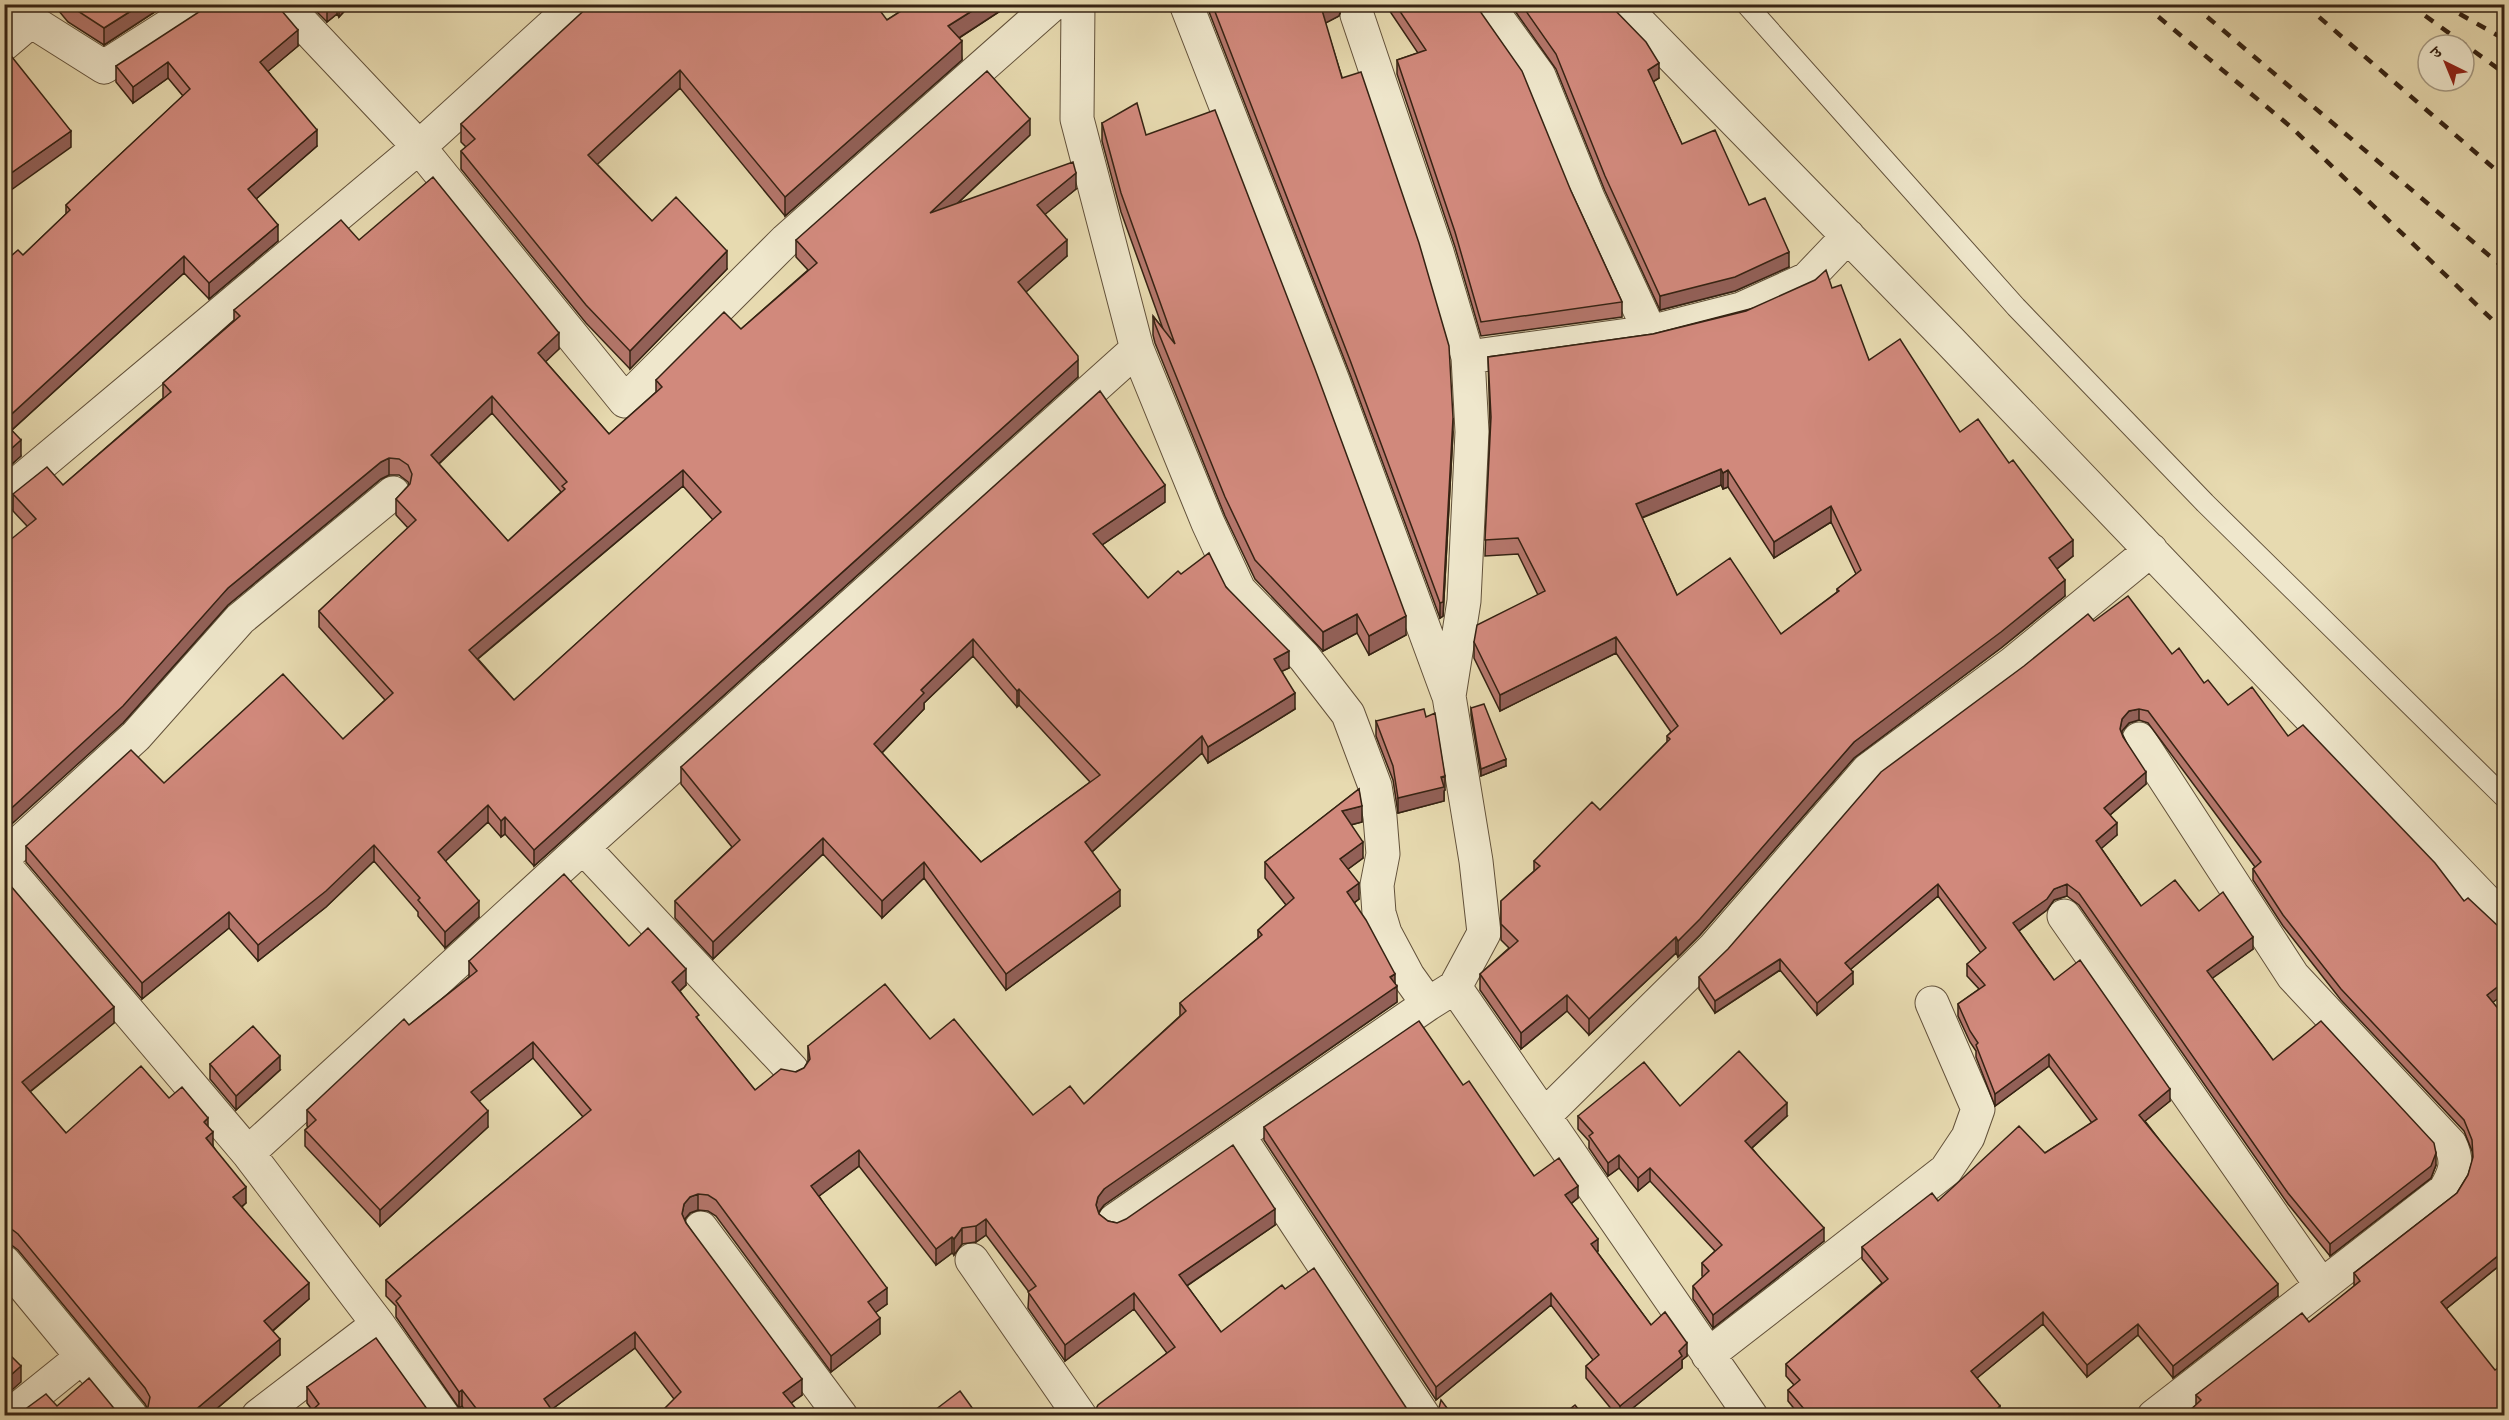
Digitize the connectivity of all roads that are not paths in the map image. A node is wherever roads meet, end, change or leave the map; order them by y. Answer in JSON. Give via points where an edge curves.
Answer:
{"nodes":[{"id":1,"x":203,"y":4,"type":"edge"},
{"id":2,"x":284,"y":4,"type":"edge"},
{"id":3,"x":576,"y":4,"type":"edge"},
{"id":4,"x":1053,"y":4,"type":"edge"},
{"id":5,"x":1078,"y":4,"type":"edge"},
{"id":6,"x":1186,"y":4,"type":"edge"},
{"id":7,"x":1487,"y":4,"type":"edge"},
{"id":8,"x":1621,"y":4,"type":"edge"},
{"id":9,"x":1746,"y":4,"type":"edge"},
{"id":10,"x":24,"y":13,"type":"edge"},
{"id":11,"x":1357,"y":15,"type":"dead end"},
{"id":12,"x":4,"y":44,"type":"edge"},
{"id":13,"x":419,"y":147,"type":"junction"},
{"id":14,"x":1848,"y":236,"type":"junction"},
{"id":15,"x":1650,"y":332,"type":"junction"},
{"id":16,"x":1137,"y":349,"type":"junction"},
{"id":17,"x":1468,"y":357,"type":"junction"},
{"id":18,"x":393,"y":494,"type":"dead end"},
{"id":19,"x":4,"y":495,"type":"edge"},
{"id":20,"x":2151,"y":550,"type":"junction"},
{"id":21,"x":1449,"y":696,"type":"junction"},
{"id":22,"x":2139,"y":739,"type":"dead end"},
{"id":23,"x":2505,"y":797,"type":"edge"},
{"id":24,"x":583,"y":847,"type":"junction"},
{"id":25,"x":4,"y":857,"type":"edge"},
{"id":26,"x":4,"y":865,"type":"edge"},
{"id":27,"x":2064,"y":916,"type":"dead end"},
{"id":28,"x":2505,"y":920,"type":"edge"},
{"id":29,"x":1455,"y":987,"type":"junction"},
{"id":30,"x":1932,"y":1003,"type":"dead end"},
{"id":31,"x":1428,"y":1004,"type":"junction"},
{"id":32,"x":792,"y":1070,"type":"edge"},
{"id":33,"x":1544,"y":1116,"type":"junction"},
{"id":34,"x":1238,"y":1135,"type":"junction"},
{"id":35,"x":248,"y":1153,"type":"junction"},
{"id":36,"x":1115,"y":1220,"type":"edge"},
{"id":37,"x":701,"y":1228,"type":"dead end"},
{"id":38,"x":972,"y":1260,"type":"dead end"},
{"id":39,"x":4,"y":1262,"type":"edge"},
{"id":40,"x":2321,"y":1285,"type":"junction"},
{"id":41,"x":378,"y":1324,"type":"junction"},
{"id":42,"x":1708,"y":1355,"type":"junction"},
{"id":43,"x":82,"y":1357,"type":"junction"},
{"id":44,"x":1737,"y":1411,"type":"edge"},
{"id":45,"x":1422,"y":1415,"type":"edge"},
{"id":46,"x":9,"y":1416,"type":"edge"},
{"id":47,"x":131,"y":1416,"type":"edge"},
{"id":48,"x":258,"y":1416,"type":"edge"},
{"id":49,"x":443,"y":1416,"type":"edge"},
{"id":50,"x":841,"y":1416,"type":"edge"},
{"id":51,"x":1080,"y":1416,"type":"edge"},
{"id":52,"x":2154,"y":1416,"type":"edge"}],
"edges":[{"from":1,"to":10,"type":"street","via":[[104,68]]},
{"from":2,"to":13,"type":"street"},
{"from":3,"to":13,"type":"street"},
{"from":4,"to":13,"type":"street","via":[[786,240],[625,401]]},
{"from":5,"to":16,"type":"street","via":[[1077,119]]},
{"from":6,"to":21,"type":"street","via":[[1333,381]]},
{"from":7,"to":15,"type":"street","via":[[1539,76],[1588,198]]},
{"from":8,"to":14,"type":"street"},
{"from":9,"to":23,"type":"lane","via":[[2016,307],[2205,502]]},
{"from":10,"to":12,"type":"street"},
{"from":11,"to":17,"type":"street"},
{"from":13,"to":19,"type":"street"},
{"from":14,"to":15,"type":"street","via":[[1807,279],[1741,309]]},
{"from":14,"to":20,"type":"street"},
{"from":15,"to":17,"type":"street"},
{"from":16,"to":24,"type":"street"},
{"from":16,"to":31,"type":"street","via":[[1239,590],[1304,657],[1348,714],[1375,786],[1380,817],[1383,854],[1377,885],[1379,913],[1385,933]]},
{"from":17,"to":21,"type":"street","via":[[1472,432],[1464,601]]},
{"from":18,"to":25,"type":"street","via":[[240,619],[136,736]]},
{"from":20,"to":28,"type":"street"},
{"from":20,"to":33,"type":"street","via":[[2013,663],[1868,770],[1714,948]]},
{"from":21,"to":29,"type":"street","via":[[1484,933]]},
{"from":22,"to":40,"type":"street","via":[[2294,976],[2455,1154],[2455,1173],[2445,1190]]},
{"from":24,"to":32,"type":"street"},
{"from":24,"to":35,"type":"street"},
{"from":26,"to":35,"type":"street"},
{"from":27,"to":40,"type":"street"},
{"from":29,"to":31,"type":"street"},
{"from":29,"to":33,"type":"street"},
{"from":30,"to":42,"type":"street","via":[[1978,1109],[1968,1137],[1946,1170]]},
{"from":31,"to":34,"type":"street"},
{"from":33,"to":42,"type":"street"},
{"from":34,"to":36,"type":"street"},
{"from":34,"to":45,"type":"street"},
{"from":35,"to":41,"type":"street"},
{"from":37,"to":50,"type":"street"},
{"from":38,"to":51,"type":"street"},
{"from":39,"to":43,"type":"street"},
{"from":40,"to":52,"type":"street"},
{"from":41,"to":48,"type":"street"},
{"from":41,"to":49,"type":"street"},
{"from":42,"to":44,"type":"street"},
{"from":43,"to":46,"type":"street"},
{"from":43,"to":47,"type":"street"}]}
